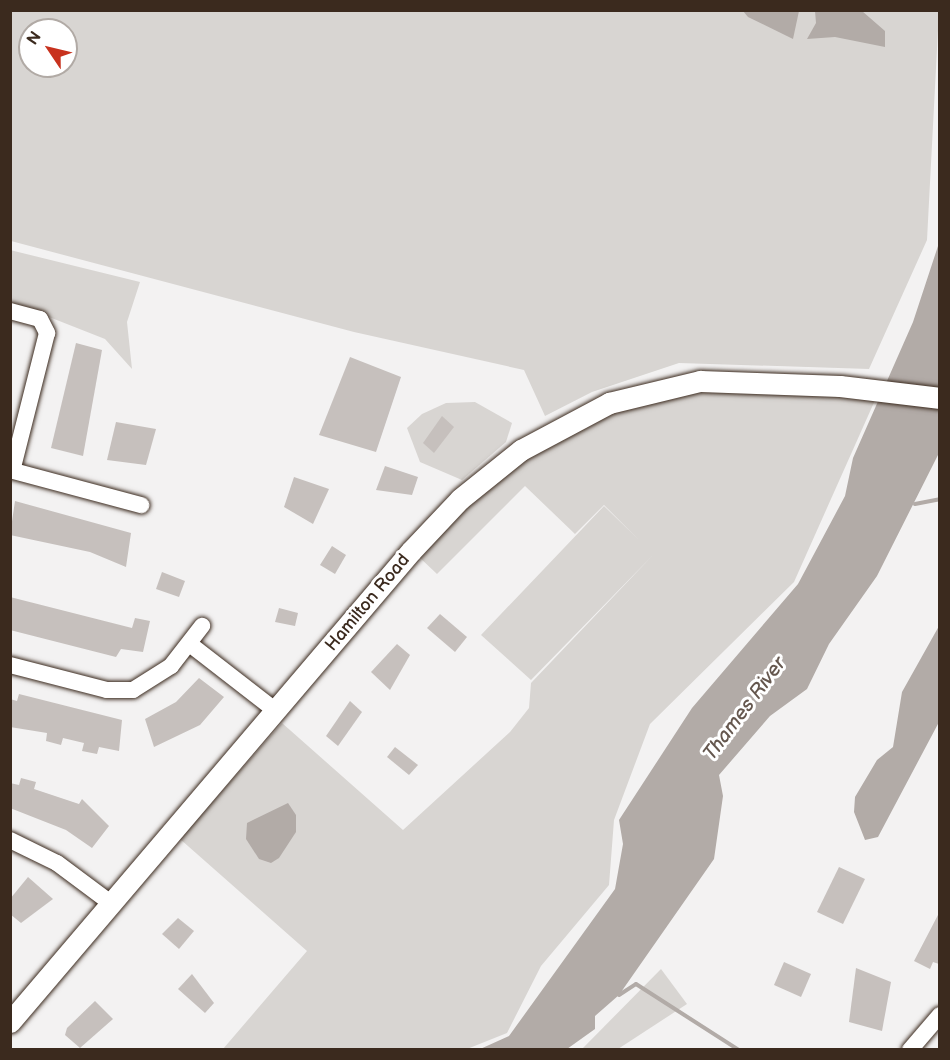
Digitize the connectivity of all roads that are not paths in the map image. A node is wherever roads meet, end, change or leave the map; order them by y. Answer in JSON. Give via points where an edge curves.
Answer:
{"nodes":[{"id":1,"x":10,"y":311,"type":"edge"},
{"id":2,"x":939,"y":398,"type":"edge"},
{"id":3,"x":11,"y":471,"type":"edge"},
{"id":4,"x":141,"y":505,"type":"dead end"},
{"id":5,"x":202,"y":626,"type":"dead end"},
{"id":6,"x":191,"y":645,"type":"junction"},
{"id":7,"x":10,"y":665,"type":"edge"},
{"id":8,"x":276,"y":711,"type":"junction"},
{"id":9,"x":13,"y":844,"type":"edge"},
{"id":10,"x":112,"y":904,"type":"junction"},
{"id":11,"x":939,"y":1016,"type":"edge"},
{"id":12,"x":10,"y":1022,"type":"edge"},
{"id":13,"x":910,"y":1050,"type":"edge"}],
"edges":[{"from":1,"to":3,"type":"street","via":[[40,319],[47,333]]},
{"from":2,"to":8,"type":"main road","name":"Hamilton Road","via":[[840,386],[700,381],[609,403],[520,450],[460,499]]},
{"from":3,"to":4,"type":"street"},
{"from":5,"to":6,"type":"street"},
{"from":6,"to":7,"type":"street","via":[[152,682],[134,690],[107,690]]},
{"from":6,"to":8,"type":"street"},
{"from":8,"to":10,"type":"main road","name":"Hamilton Road"},
{"from":9,"to":10,"type":"street","via":[[57,863]]},
{"from":10,"to":12,"type":"main road","name":"Hamilton Road"},
{"from":11,"to":13,"type":"street"}]}
